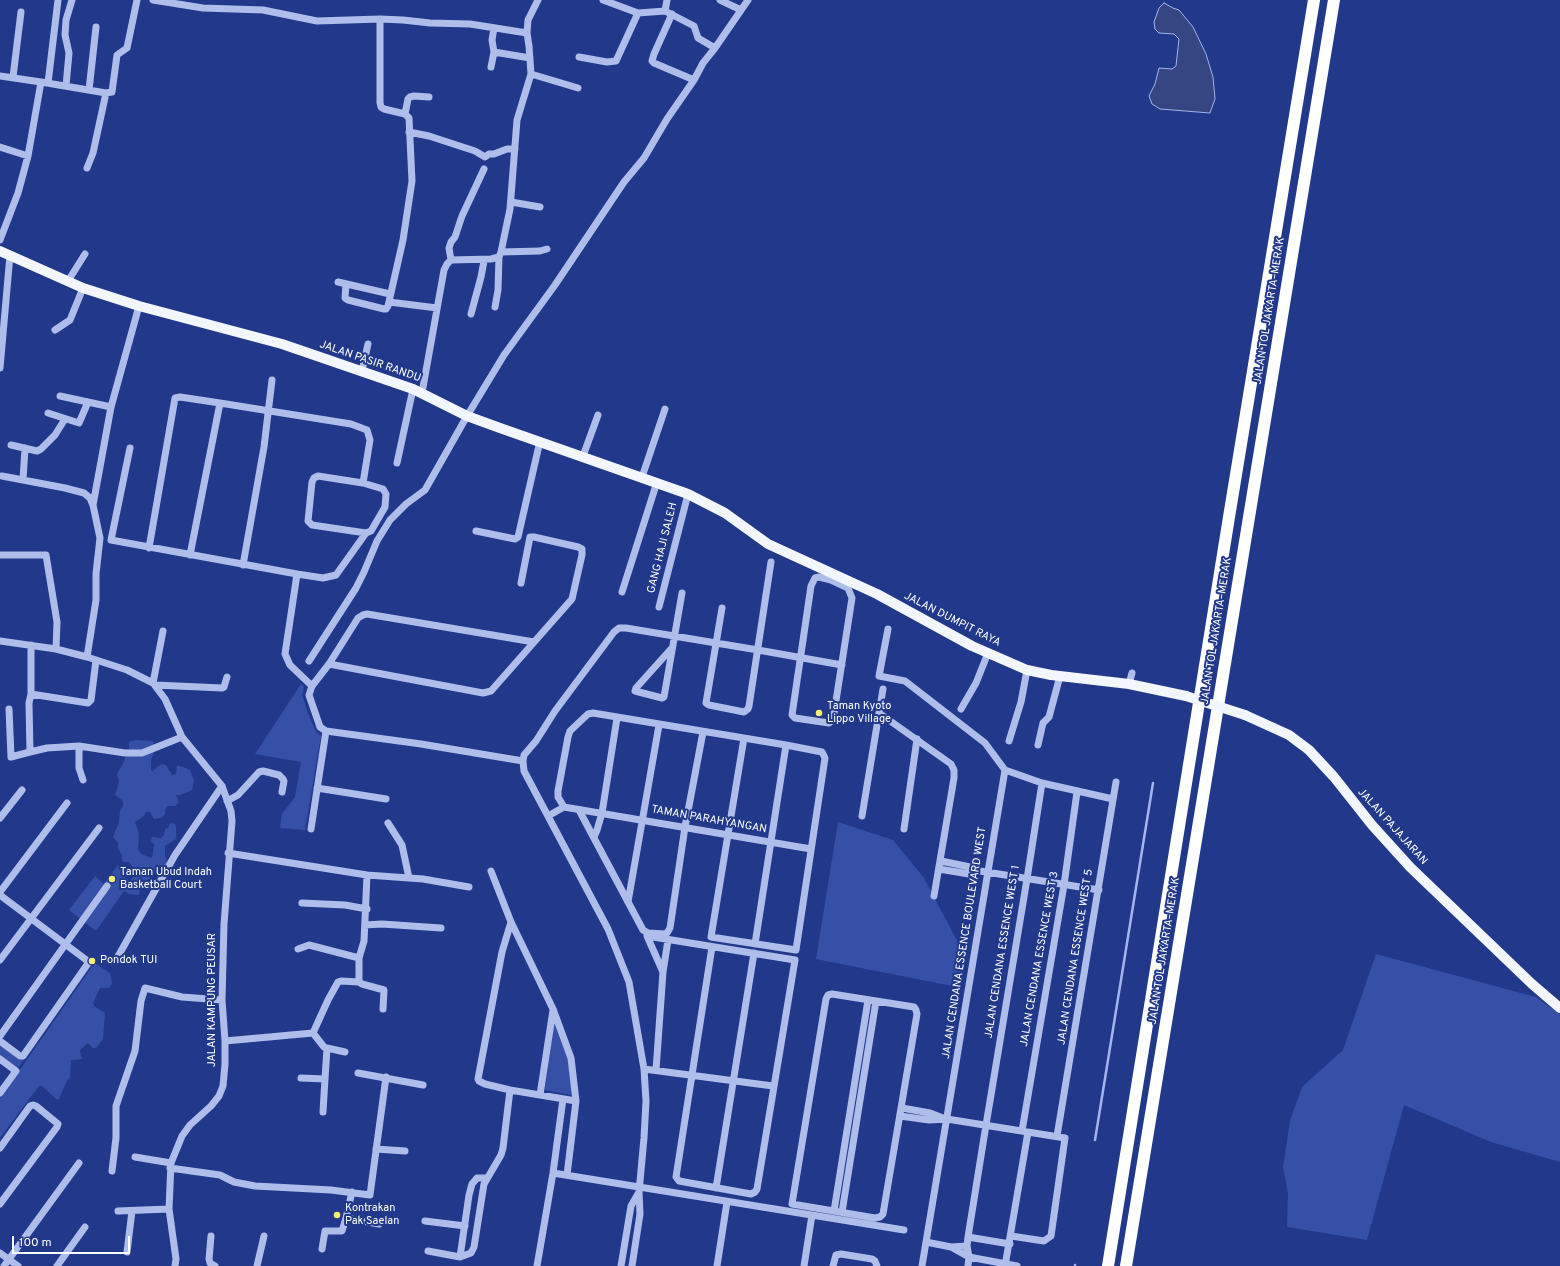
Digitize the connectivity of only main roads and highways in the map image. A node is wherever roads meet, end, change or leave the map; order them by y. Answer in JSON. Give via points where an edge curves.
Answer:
{"nodes":[{"id":1,"x":1314,"y":0,"type":"edge"},
{"id":2,"x":1334,"y":0,"type":"edge"},
{"id":3,"x":0,"y":251,"type":"edge"},
{"id":4,"x":725,"y":513,"type":"joint"},
{"id":5,"x":1186,"y":696,"type":"joint"},
{"id":6,"x":1560,"y":1008,"type":"edge"},
{"id":7,"x":1108,"y":1266,"type":"edge"},
{"id":8,"x":1126,"y":1266,"type":"edge"}],
"edges":[{"from":1,"to":7,"type":"highway","name":"JALAN TOL JAKARTA–MERAK"},
{"from":2,"to":8,"type":"highway","name":"JALAN TOL JAKARTA–MERAK"},
{"from":3,"to":4,"type":"main road","name":"JALAN PASIR RANDU","via":[[83,288],[139,306],[282,344],[362,371],[417,391],[467,416],[688,494]]},
{"from":4,"to":5,"type":"main road","name":"JALAN DUMPIT RAYA","via":[[768,544],[876,594],[918,618],[1027,670],[1129,684]]},
{"from":5,"to":6,"type":"main road","name":"JALAN PAJAJARAN","bridge":true,"via":[[1245,715],[1289,735],[1309,750],[1410,867]]}]}
